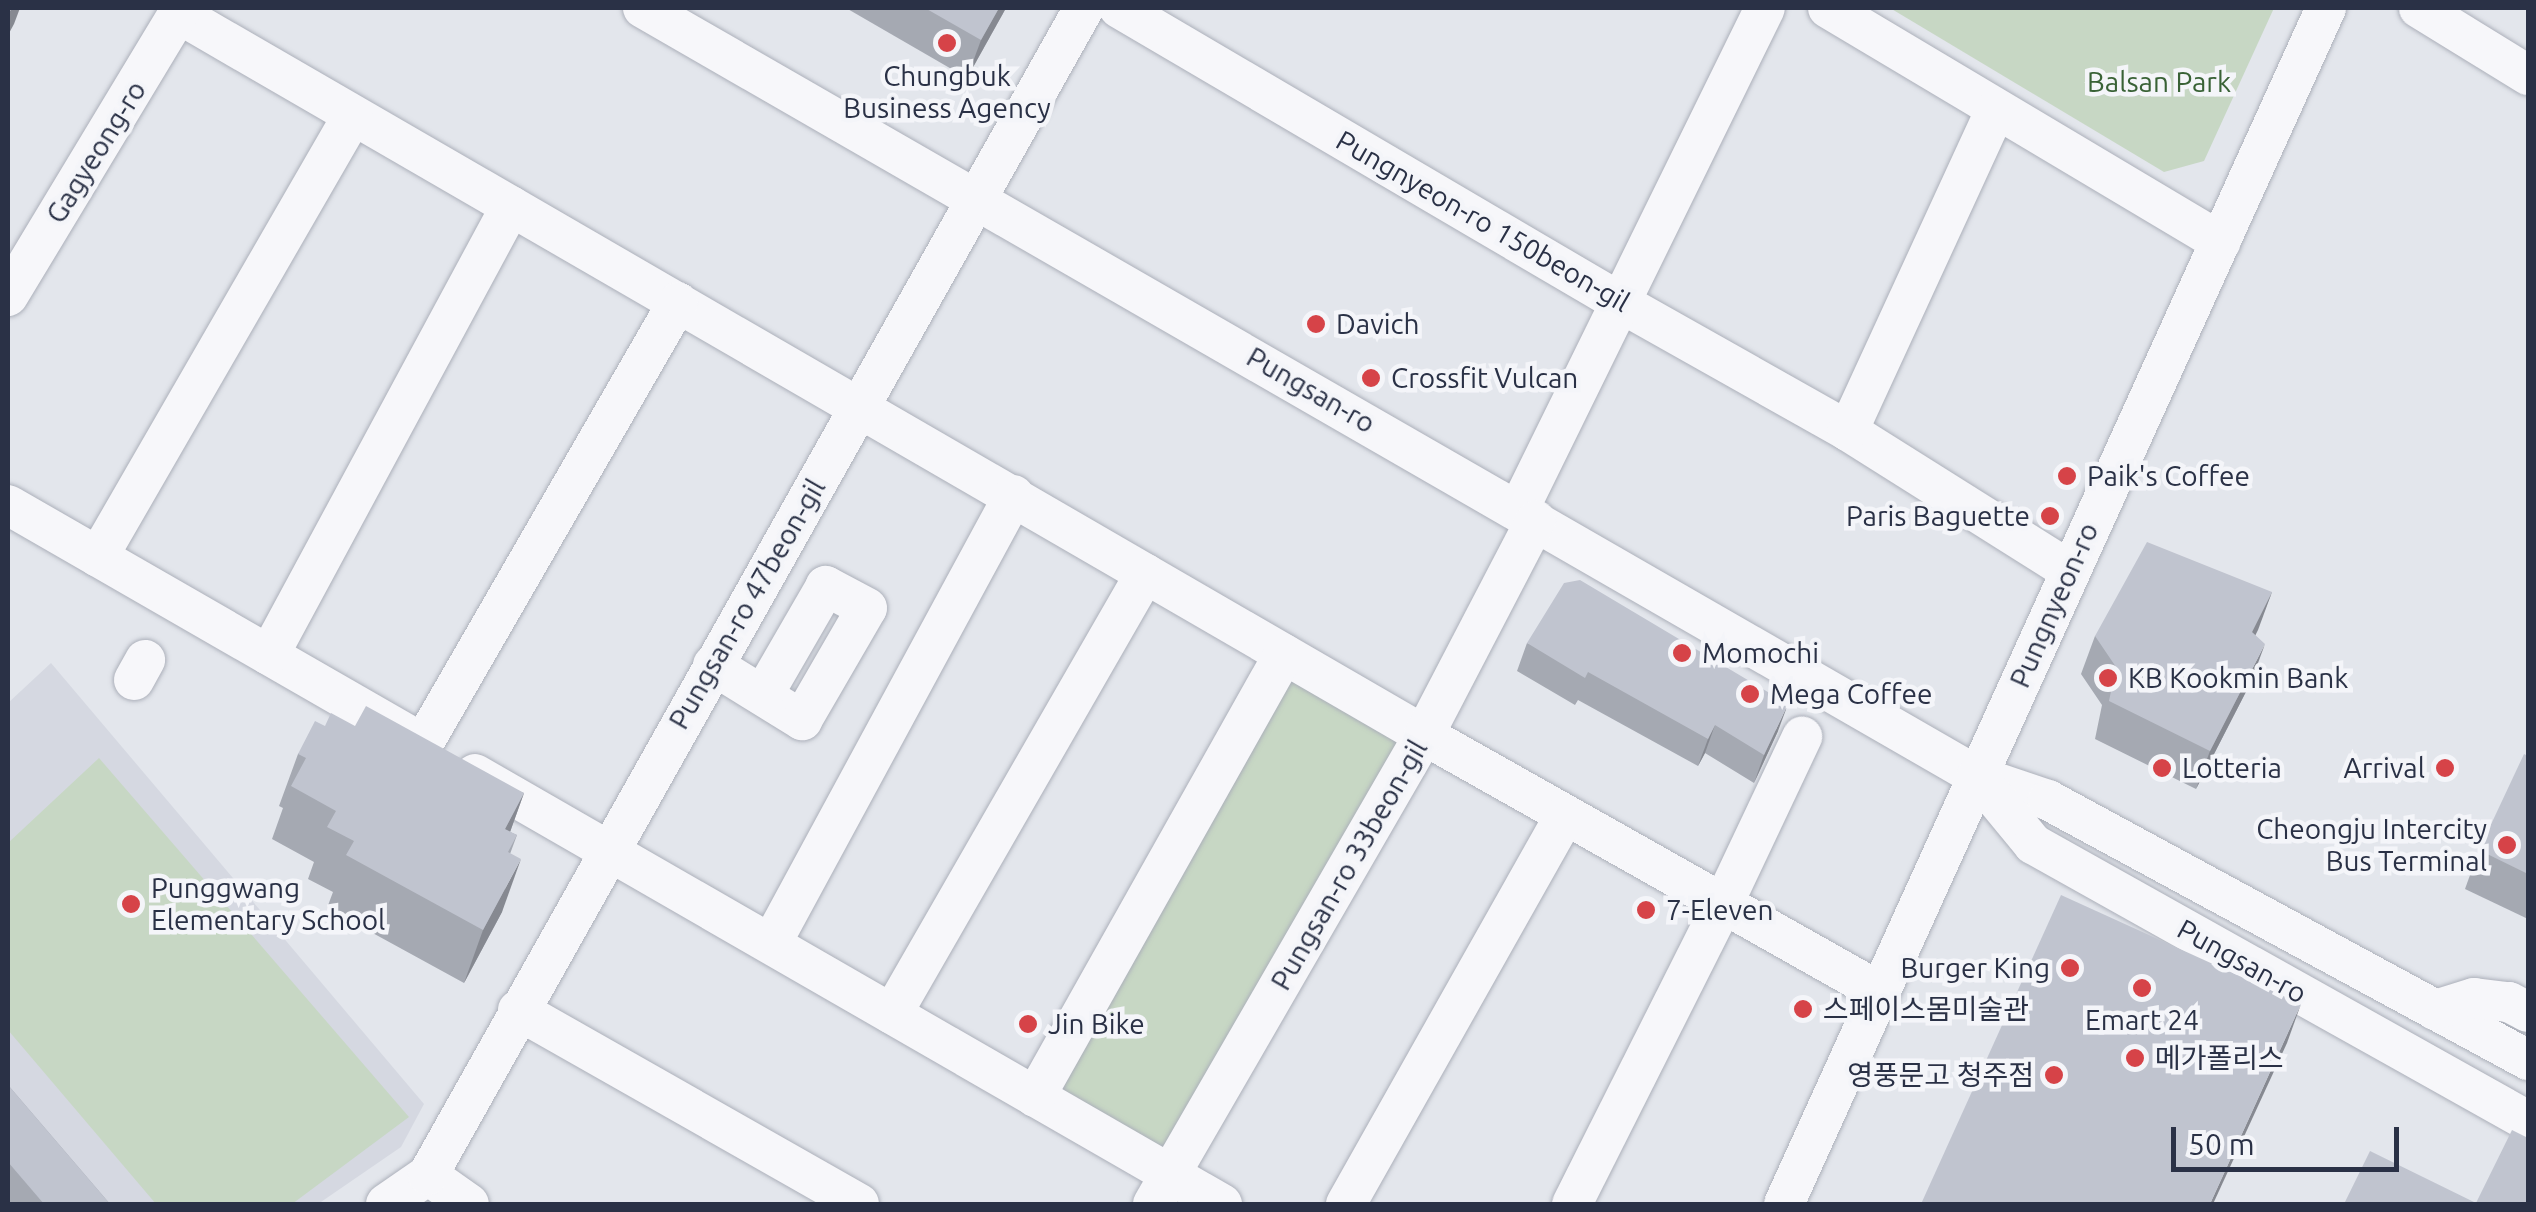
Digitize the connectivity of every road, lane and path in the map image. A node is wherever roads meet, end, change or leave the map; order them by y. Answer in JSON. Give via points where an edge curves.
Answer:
{"nodes":[{"id":1,"x":643,"y":8,"type":"edge"},
{"id":2,"x":1084,"y":8,"type":"edge"},
{"id":3,"x":1119,"y":8,"type":"edge"},
{"id":4,"x":1765,"y":8,"type":"edge"},
{"id":5,"x":1828,"y":8,"type":"edge"},
{"id":6,"x":2326,"y":8,"type":"edge"},
{"id":7,"x":2419,"y":8,"type":"edge"},
{"id":8,"x":180,"y":11,"type":"edge"},
{"id":9,"x":2528,"y":76,"type":"edge"},
{"id":10,"x":1996,"y":108,"type":"junction"},
{"id":11,"x":353,"y":114,"type":"junction"},
{"id":12,"x":977,"y":199,"type":"junction"},
{"id":13,"x":511,"y":206,"type":"junction"},
{"id":14,"x":2220,"y":242,"type":"junction"},
{"id":15,"x":8,"y":296,"type":"edge"},
{"id":16,"x":678,"y":302,"type":"junction"},
{"id":17,"x":1621,"y":303,"type":"junction"},
{"id":18,"x":858,"y":408,"type":"junction"},
{"id":19,"x":1848,"y":431,"type":"junction"},
{"id":20,"x":1014,"y":495,"type":"junction"},
{"id":21,"x":8,"y":505,"type":"edge"},
{"id":22,"x":1527,"y":515,"type":"junction"},
{"id":23,"x":98,"y":557,"type":"junction"},
{"id":24,"x":2070,"y":571,"type":"junction"},
{"id":25,"x":1145,"y":574,"type":"junction"},
{"id":26,"x":1284,"y":654,"type":"junction"},
{"id":27,"x":269,"y":656,"type":"junction"},
{"id":28,"x":713,"y":665,"type":"junction"},
{"id":29,"x":763,"y":695,"type":"dead end"},
{"id":30,"x":1424,"y":735,"type":"junction"},
{"id":31,"x":1802,"y":737,"type":"dead end"},
{"id":32,"x":424,"y":744,"type":"junction"},
{"id":33,"x":1976,"y":776,"type":"junction"},
{"id":34,"x":1565,"y":815,"type":"junction"},
{"id":35,"x":608,"y":851,"type":"junction"},
{"id":36,"x":1724,"y":902,"type":"junction"},
{"id":37,"x":772,"y":942,"type":"junction"},
{"id":38,"x":1880,"y":992,"type":"junction"},
{"id":39,"x":518,"y":1010,"type":"junction"},
{"id":40,"x":2435,"y":1010,"type":"junction"},
{"id":41,"x":2528,"y":1012,"type":"edge"},
{"id":42,"x":892,"y":1014,"type":"junction"},
{"id":43,"x":2528,"y":1060,"type":"edge"},
{"id":44,"x":1034,"y":1096,"type":"junction"},
{"id":45,"x":2528,"y":1122,"type":"edge"},
{"id":46,"x":428,"y":1175,"type":"junction"},
{"id":47,"x":1161,"y":1190,"type":"edge"},
{"id":48,"x":386,"y":1204,"type":"edge"},
{"id":49,"x":469,"y":1204,"type":"edge"},
{"id":50,"x":859,"y":1204,"type":"edge"},
{"id":51,"x":1222,"y":1204,"type":"edge"},
{"id":52,"x":1346,"y":1204,"type":"edge"},
{"id":53,"x":1572,"y":1204,"type":"edge"},
{"id":54,"x":1784,"y":1204,"type":"edge"}],
"edges":[{"from":1,"to":12,"type":"street","name":"Pungsan-ro"},
{"from":2,"to":12,"type":"street","name":"Pungsan-ro 47beon-gil"},
{"from":3,"to":17,"type":"street","name":"Pungnyeon-ro 150beon-gil"},
{"from":4,"to":17,"type":"street","name":"Pungsan-ro 33beon-gil"},
{"from":5,"to":10,"type":"street"},
{"from":6,"to":14,"type":"street","name":"Pungnyeon-ro"},
{"from":7,"to":9,"type":"street"},
{"from":8,"to":11,"type":"street"},
{"from":8,"to":15,"type":"street","name":"Gagyeong-ro"},
{"from":10,"to":14,"type":"street"},
{"from":10,"to":19,"type":"street"},
{"from":11,"to":13,"type":"street"},
{"from":11,"to":23,"type":"street"},
{"from":12,"to":18,"type":"street","name":"Pungsan-ro 47beon-gil"},
{"from":12,"to":22,"type":"street","name":"Pungsan-ro"},
{"from":13,"to":16,"type":"street"},
{"from":13,"to":27,"type":"street"},
{"from":14,"to":24,"type":"street","name":"Pungnyeon-ro"},
{"from":16,"to":18,"type":"street"},
{"from":16,"to":32,"type":"street"},
{"from":17,"to":19,"type":"street","name":"Pungnyeon-ro 150beon-gil"},
{"from":17,"to":22,"type":"street","name":"Pungsan-ro 33beon-gil"},
{"from":18,"to":20,"type":"street"},
{"from":18,"to":28,"type":"street","name":"Pungsan-ro 47beon-gil"},
{"from":19,"to":24,"type":"street","name":"Pungnyeon-ro 150beon-gil"},
{"from":20,"to":25,"type":"street"},
{"from":20,"to":37,"type":"street"},
{"from":21,"to":23,"type":"street"},
{"from":22,"to":30,"type":"street","name":"Pungsan-ro 33beon-gil"},
{"from":22,"to":33,"type":"street","name":"Pungsan-ro"},
{"from":23,"to":27,"type":"street"},
{"from":24,"to":33,"type":"street","name":"Pungnyeon-ro"},
{"from":25,"to":26,"type":"street"},
{"from":25,"to":42,"type":"street"},
{"from":26,"to":30,"type":"street"},
{"from":26,"to":44,"type":"street"},
{"from":27,"to":32,"type":"street"},
{"from":28,"to":29,"type":"street"},
{"from":28,"to":35,"type":"street","name":"Pungsan-ro 47beon-gil"},
{"from":30,"to":34,"type":"street"},
{"from":30,"to":47,"type":"street","name":"Pungsan-ro 33beon-gil"},
{"from":31,"to":36,"type":"street"},
{"from":32,"to":35,"type":"street"},
{"from":33,"to":38,"type":"street","name":"Pungnyeon-ro"},
{"from":33,"to":40,"type":"street","name":"Pungsan-ro","via":[[2048,800]]},
{"from":33,"to":45,"type":"street","name":"Pungsan-ro","via":[[2033,844]]},
{"from":34,"to":36,"type":"street"},
{"from":34,"to":52,"type":"street"},
{"from":35,"to":37,"type":"street"},
{"from":35,"to":39,"type":"street","name":"Pungsan-ro 47beon-gil"},
{"from":36,"to":38,"type":"street"},
{"from":36,"to":53,"type":"street"},
{"from":37,"to":42,"type":"street"},
{"from":38,"to":54,"type":"street","name":"Pungnyeon-ro"},
{"from":39,"to":46,"type":"street","name":"Pungsan-ro 47beon-gil"},
{"from":39,"to":50,"type":"street"},
{"from":40,"to":41,"type":"street","via":[[2474,998]]},
{"from":40,"to":43,"type":"street","name":"Pungsan-ro"},
{"from":42,"to":44,"type":"street"},
{"from":44,"to":47,"type":"street"},
{"from":46,"to":48,"type":"street","name":"Pungsan-ro 47beon-gil"},
{"from":46,"to":49,"type":"street"},
{"from":47,"to":51,"type":"street"}]}
